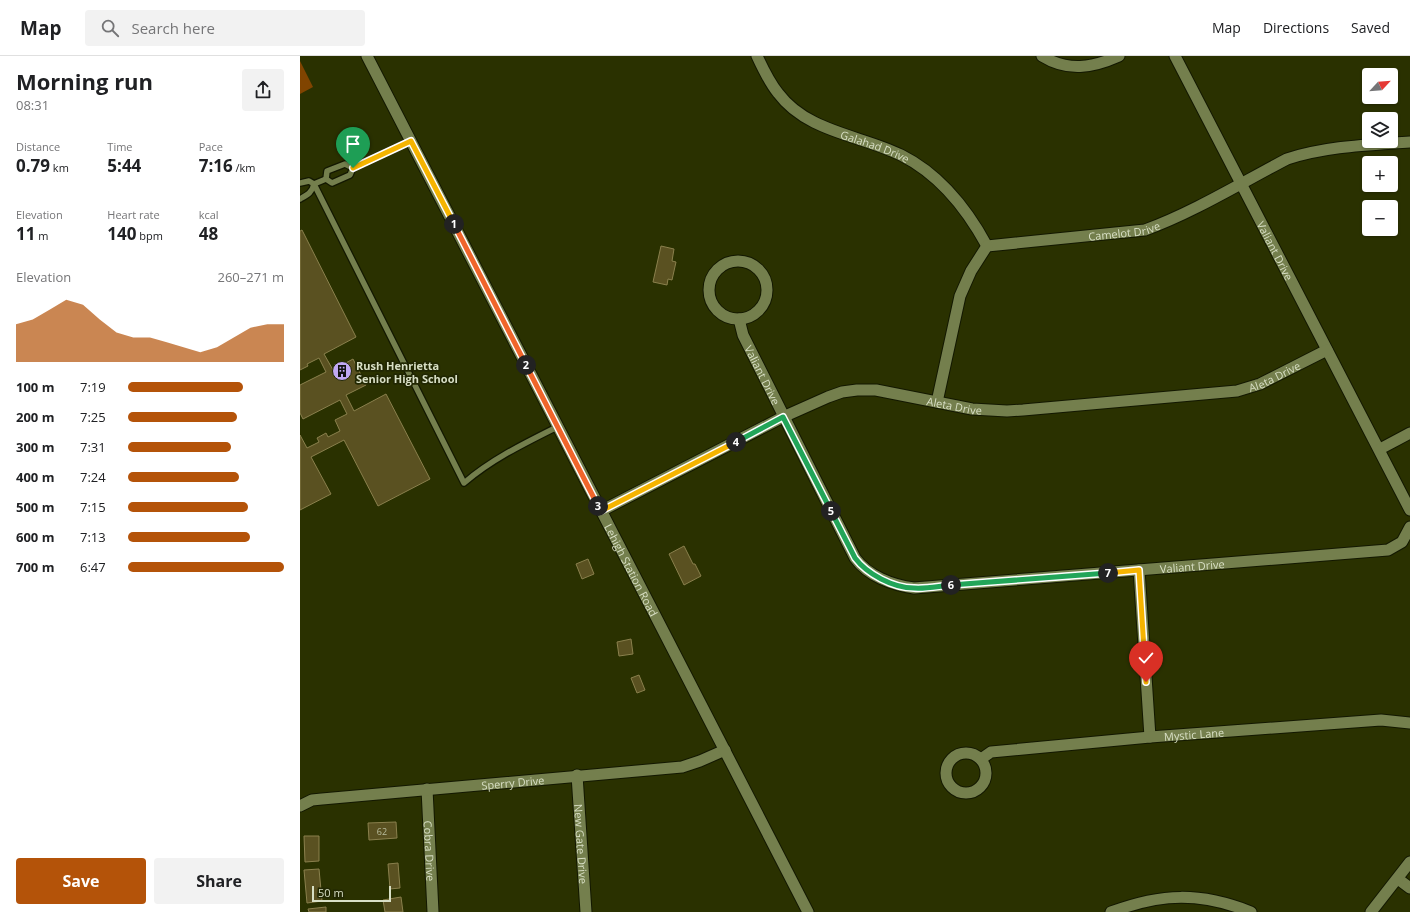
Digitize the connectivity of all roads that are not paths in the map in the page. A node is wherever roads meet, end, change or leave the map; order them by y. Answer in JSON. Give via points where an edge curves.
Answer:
{"nodes":[{"id":1,"x":368,"y":56,"type":"edge"},
{"id":2,"x":757,"y":56,"type":"edge"},
{"id":3,"x":1042,"y":56,"type":"edge"},
{"id":4,"x":1119,"y":56,"type":"edge"},
{"id":5,"x":1175,"y":56,"type":"edge"},
{"id":6,"x":411,"y":141,"type":"junction"},
{"id":7,"x":1410,"y":142,"type":"edge"},
{"id":8,"x":353,"y":168,"type":"junction"},
{"id":9,"x":326,"y":179,"type":"junction"},
{"id":10,"x":300,"y":183,"type":"edge"},
{"id":11,"x":1242,"y":183,"type":"junction"},
{"id":12,"x":314,"y":184,"type":"junction"},
{"id":13,"x":300,"y":199,"type":"edge"},
{"id":14,"x":987,"y":246,"type":"junction"},
{"id":15,"x":739,"y":319,"type":"junction"},
{"id":16,"x":1327,"y":350,"type":"junction"},
{"id":17,"x":937,"y":402,"type":"junction"},
{"id":18,"x":783,"y":417,"type":"junction"},
{"id":19,"x":557,"y":427,"type":"junction"},
{"id":20,"x":1410,"y":433,"type":"edge"},
{"id":21,"x":1380,"y":449,"type":"junction"},
{"id":22,"x":1410,"y":510,"type":"edge"},
{"id":23,"x":601,"y":511,"type":"junction"},
{"id":24,"x":1410,"y":527,"type":"edge"},
{"id":25,"x":1139,"y":570,"type":"junction"},
{"id":26,"x":1410,"y":723,"type":"edge"},
{"id":27,"x":1150,"y":737,"type":"junction"},
{"id":28,"x":725,"y":750,"type":"junction"},
{"id":29,"x":981,"y":759,"type":"dead end"},
{"id":30,"x":577,"y":776,"type":"junction"},
{"id":31,"x":426,"y":789,"type":"junction"},
{"id":32,"x":300,"y":806,"type":"edge"},
{"id":33,"x":1410,"y":862,"type":"edge"},
{"id":34,"x":1398,"y":879,"type":"junction"},
{"id":35,"x":1410,"y":888,"type":"edge"},
{"id":36,"x":433,"y":912,"type":"edge"},
{"id":37,"x":586,"y":912,"type":"edge"},
{"id":38,"x":808,"y":912,"type":"edge"},
{"id":39,"x":1111,"y":912,"type":"edge"},
{"id":40,"x":1251,"y":912,"type":"edge"},
{"id":41,"x":1371,"y":912,"type":"edge"}],
"edges":[{"from":1,"to":6,"type":"street","name":"Lehigh Station Road"},
{"from":2,"to":14,"type":"street","name":"Galahad Drive","via":[[778,93],[800,115],[835,132],[901,155],[943,185],[976,225]]},
{"from":3,"to":4,"type":"street","via":[[1060,65],[1071,67],[1090,66]]},
{"from":5,"to":11,"type":"street","name":"Valiant Drive"},
{"from":6,"to":8,"type":"lane"},
{"from":6,"to":19,"type":"street","name":"Lehigh Station Road"},
{"from":7,"to":11,"type":"street","name":"Camelot Drive","via":[[1306,152]]},
{"from":8,"to":9,"type":"lane","via":[[350,175],[332,183]]},
{"from":8,"to":9,"type":"lane","via":[[345,164],[327,171]]},
{"from":9,"to":12,"type":"lane"},
{"from":10,"to":12,"type":"lane","via":[[310,181]]},
{"from":11,"to":14,"type":"street","name":"Camelot Drive","via":[[1164,223],[1144,230]]},
{"from":11,"to":16,"type":"street","name":"Valiant Drive"},
{"from":12,"to":13,"type":"lane","via":[[310,194]]},
{"from":12,"to":19,"type":"lane","via":[[464,483],[500,456]]},
{"from":14,"to":17,"type":"street","via":[[971,271],[960,296]]},
{"from":15,"to":15,"type":"street","via":[[748,317],[759,309],[766,297],[767,287],[759,270],[752,264],[733,261],[717,270],[709,288],[714,306],[721,313]]},
{"from":15,"to":18,"type":"street","name":"Valiant Drive","via":[[743,335]]},
{"from":16,"to":17,"type":"street","name":"Aleta Drive","via":[[1260,384],[1237,391],[1007,411],[972,409]]},
{"from":16,"to":21,"type":"street","name":"Valiant Drive"},
{"from":17,"to":18,"type":"street","name":"Aleta Drive","via":[[876,390],[857,390],[828,397]]},
{"from":18,"to":23,"type":"street","name":"Aleta Drive"},
{"from":18,"to":25,"type":"street","name":"Valiant Drive","via":[[855,558],[883,580],[914,588]]},
{"from":19,"to":23,"type":"street","name":"Lehigh Station Road"},
{"from":20,"to":21,"type":"street"},
{"from":21,"to":22,"type":"street","name":"Valiant Drive"},
{"from":23,"to":28,"type":"street","name":"Lehigh Station Road"},
{"from":24,"to":25,"type":"street","name":"Valiant Drive","via":[[1402,542],[1388,550]]},
{"from":25,"to":27,"type":"street"},
{"from":26,"to":27,"type":"street","name":"Mystic Lane","via":[[1381,720]]},
{"from":27,"to":29,"type":"street","name":"Mystic Lane","via":[[991,752]]},
{"from":28,"to":30,"type":"street","name":"Sperry Drive","via":[[682,767]]},
{"from":28,"to":38,"type":"street","name":"Lehigh Station Road"},
{"from":30,"to":31,"type":"street","name":"Sperry Drive"},
{"from":30,"to":37,"type":"street","name":"New Gate Drive"},
{"from":31,"to":32,"type":"street","name":"Sperry Drive","via":[[312,800]]},
{"from":31,"to":36,"type":"street","name":"Cobra Drive"},
{"from":33,"to":34,"type":"street"},
{"from":34,"to":35,"type":"street"},
{"from":34,"to":41,"type":"street"},
{"from":39,"to":40,"type":"street","via":[[1134,904],[1182,896],[1206,898]]}]}
